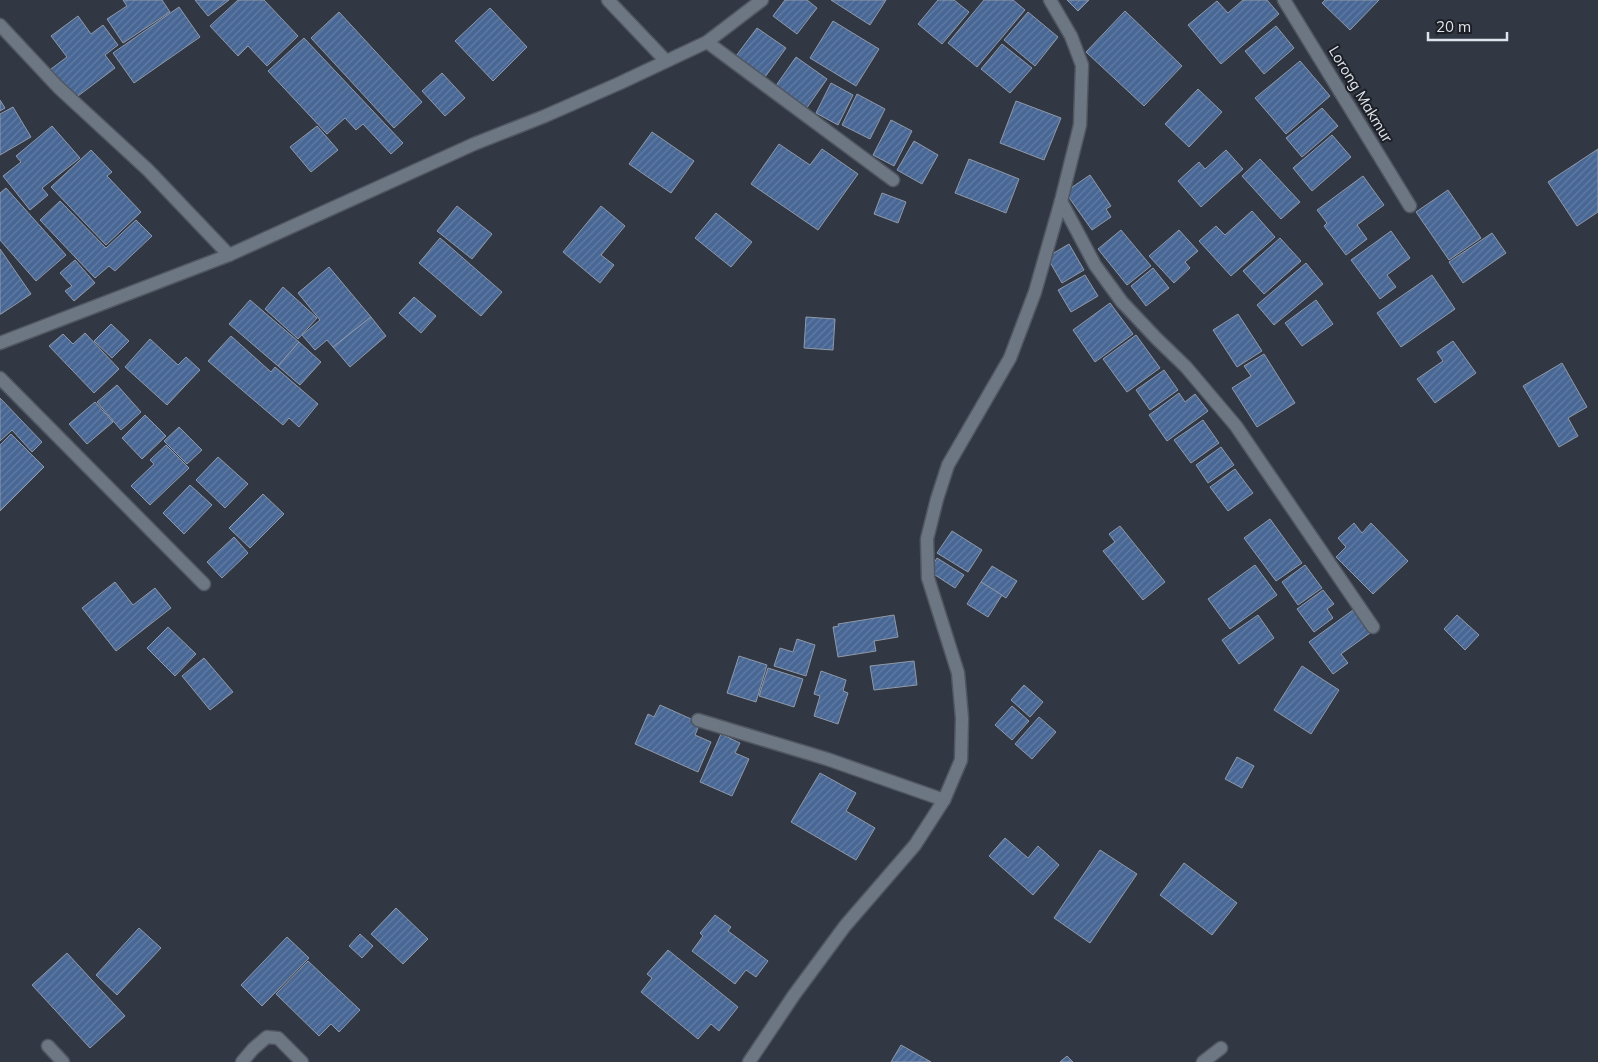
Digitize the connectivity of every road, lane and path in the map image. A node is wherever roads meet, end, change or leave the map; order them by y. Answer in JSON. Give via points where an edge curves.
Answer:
{"nodes":[{"id":1,"x":608,"y":0,"type":"edge"},
{"id":2,"x":762,"y":0,"type":"edge"},
{"id":3,"x":1050,"y":0,"type":"edge"},
{"id":4,"x":1284,"y":0,"type":"edge"},
{"id":5,"x":0,"y":25,"type":"edge"},
{"id":6,"x":707,"y":42,"type":"junction"},
{"id":7,"x":666,"y":61,"type":"junction"},
{"id":8,"x":893,"y":180,"type":"dead end"},
{"id":9,"x":1061,"y":201,"type":"junction"},
{"id":10,"x":1410,"y":206,"type":"dead end"},
{"id":11,"x":228,"y":255,"type":"junction"},
{"id":12,"x":0,"y":343,"type":"edge"},
{"id":13,"x":0,"y":378,"type":"edge"},
{"id":14,"x":204,"y":584,"type":"dead end"},
{"id":15,"x":1373,"y":628,"type":"dead end"},
{"id":16,"x":698,"y":720,"type":"dead end"},
{"id":17,"x":944,"y":800,"type":"junction"},
{"id":18,"x":48,"y":1046,"type":"dead end"},
{"id":19,"x":1221,"y":1048,"type":"dead end"},
{"id":20,"x":63,"y":1062,"type":"edge"},
{"id":21,"x":242,"y":1062,"type":"edge"},
{"id":22,"x":302,"y":1062,"type":"edge"},
{"id":23,"x":749,"y":1062,"type":"edge"},
{"id":24,"x":1203,"y":1062,"type":"edge"}],
"edges":[{"from":1,"to":7,"type":"street"},
{"from":2,"to":6,"type":"street"},
{"from":3,"to":9,"type":"street","via":[[1072,36],[1082,65],[1080,125]]},
{"from":4,"to":10,"type":"street","name":"Lorong Makmur"},
{"from":5,"to":11,"type":"street","via":[[58,87],[148,170]]},
{"from":6,"to":7,"type":"street"},
{"from":6,"to":8,"type":"street"},
{"from":7,"to":11,"type":"street"},
{"from":9,"to":15,"type":"street","via":[[1095,265],[1122,302],[1186,367],[1236,426]]},
{"from":9,"to":17,"type":"street","via":[[1035,292],[1010,358],[948,465],[927,539],[928,578],[958,673],[962,718],[961,760]]},
{"from":11,"to":12,"type":"street"},
{"from":13,"to":14,"type":"street"},
{"from":16,"to":17,"type":"street","via":[[827,759]]},
{"from":17,"to":23,"type":"street","via":[[915,845],[845,926]]},
{"from":18,"to":20,"type":"street"},
{"from":19,"to":24,"type":"street"},
{"from":21,"to":22,"type":"street","via":[[267,1037],[278,1038]]}]}
